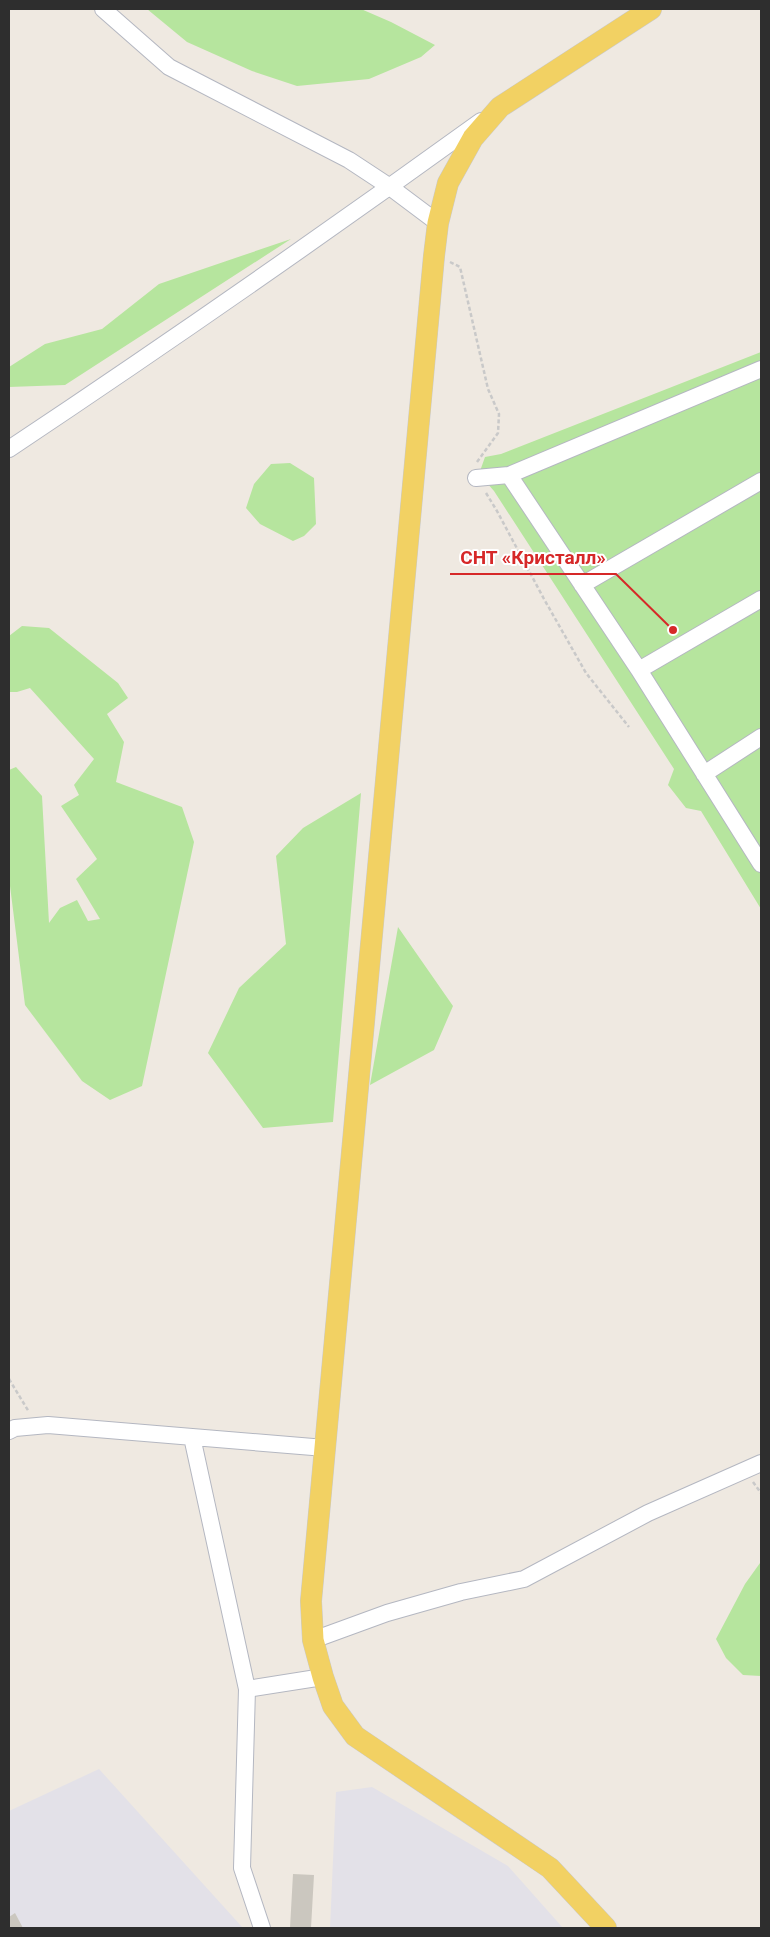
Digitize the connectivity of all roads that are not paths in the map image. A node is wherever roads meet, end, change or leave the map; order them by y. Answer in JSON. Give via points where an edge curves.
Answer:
{"nodes":[{"id":1,"x":103,"y":9,"type":"edge"},
{"id":2,"x":651,"y":9,"type":"edge"},
{"id":3,"x":500,"y":107,"type":"junction"},
{"id":4,"x":390,"y":186,"type":"junction"},
{"id":5,"x":438,"y":223,"type":"junction"},
{"id":6,"x":761,"y":369,"type":"edge"},
{"id":7,"x":9,"y":449,"type":"edge"},
{"id":8,"x":509,"y":476,"type":"junction"},
{"id":9,"x":476,"y":478,"type":"dead end"},
{"id":10,"x":761,"y":481,"type":"edge"},
{"id":11,"x":582,"y":585,"type":"junction"},
{"id":12,"x":761,"y":598,"type":"edge"},
{"id":13,"x":639,"y":670,"type":"junction"},
{"id":14,"x":761,"y":737,"type":"edge"},
{"id":15,"x":704,"y":774,"type":"junction"},
{"id":16,"x":761,"y":864,"type":"edge"},
{"id":17,"x":9,"y":1431,"type":"edge"},
{"id":18,"x":192,"y":1437,"type":"junction"},
{"id":19,"x":325,"y":1448,"type":"junction"},
{"id":20,"x":761,"y":1463,"type":"edge"},
{"id":21,"x":313,"y":1640,"type":"junction"},
{"id":22,"x":323,"y":1678,"type":"junction"},
{"id":23,"x":247,"y":1689,"type":"junction"},
{"id":24,"x":262,"y":1928,"type":"edge"},
{"id":25,"x":606,"y":1928,"type":"edge"}],
"edges":[{"from":1,"to":4,"type":"street","via":[[169,67],[349,160]]},
{"from":2,"to":3,"type":"main road"},
{"from":3,"to":4,"type":"street"},
{"from":3,"to":5,"type":"main road","via":[[474,138],[448,183]]},
{"from":4,"to":5,"type":"street"},
{"from":4,"to":7,"type":"street"},
{"from":5,"to":19,"type":"main road"},
{"from":6,"to":8,"type":"street"},
{"from":8,"to":9,"type":"street"},
{"from":8,"to":11,"type":"street"},
{"from":10,"to":11,"type":"street"},
{"from":11,"to":13,"type":"street"},
{"from":12,"to":13,"type":"street"},
{"from":13,"to":15,"type":"street"},
{"from":14,"to":15,"type":"street"},
{"from":15,"to":16,"type":"street"},
{"from":17,"to":18,"type":"street","via":[[48,1426]]},
{"from":18,"to":19,"type":"street"},
{"from":18,"to":23,"type":"street"},
{"from":19,"to":21,"type":"main road","via":[[312,1602]]},
{"from":20,"to":21,"type":"street","via":[[648,1513],[524,1578],[387,1612]]},
{"from":21,"to":22,"type":"main road"},
{"from":22,"to":23,"type":"street"},
{"from":22,"to":25,"type":"main road","via":[[333,1706],[355,1736],[550,1868]]},
{"from":23,"to":24,"type":"street","via":[[242,1868]]}]}
